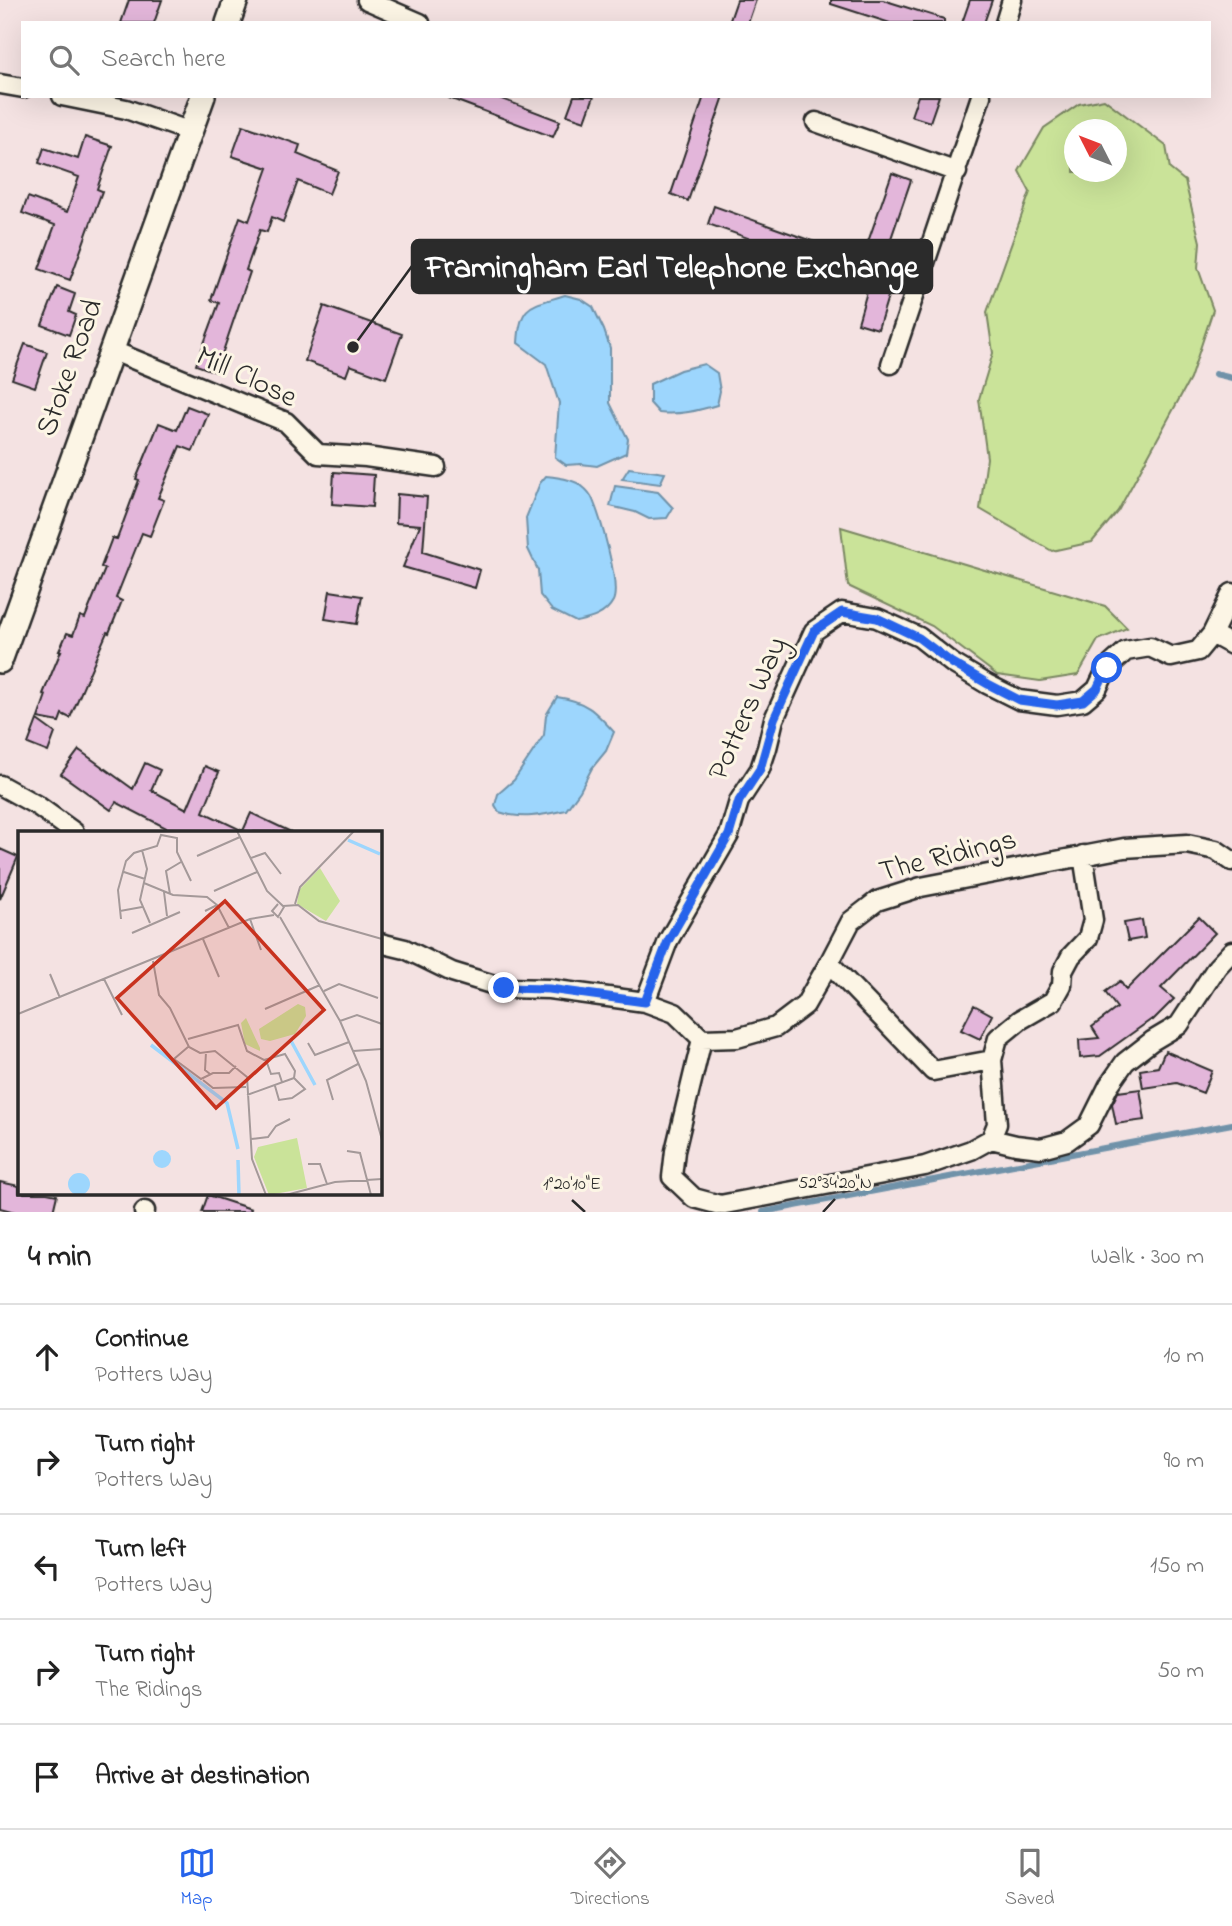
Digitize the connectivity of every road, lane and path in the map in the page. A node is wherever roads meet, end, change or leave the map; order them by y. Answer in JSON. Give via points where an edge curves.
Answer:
{"nodes":[{"id":1,"x":236,"y":0,"type":"edge"},
{"id":2,"x":367,"y":0,"type":"edge"},
{"id":3,"x":1012,"y":0,"type":"edge"},
{"id":4,"x":229,"y":21,"type":"edge"},
{"id":5,"x":415,"y":21,"type":"edge"},
{"id":6,"x":1006,"y":21,"type":"edge"},
{"id":7,"x":0,"y":84,"type":"edge"},
{"id":8,"x":21,"y":88,"type":"edge"},
{"id":9,"x":72,"y":98,"type":"edge"},
{"id":10,"x":202,"y":98,"type":"edge"},
{"id":11,"x":980,"y":98,"type":"edge"},
{"id":12,"x":816,"y":122,"type":"dead end"},
{"id":13,"x":191,"y":132,"type":"junction"},
{"id":14,"x":957,"y":172,"type":"junction"},
{"id":15,"x":111,"y":350,"type":"junction"},
{"id":16,"x":891,"y":364,"type":"dead end"},
{"id":17,"x":436,"y":467,"type":"dead end"},
{"id":18,"x":1232,"y":593,"type":"edge"},
{"id":19,"x":1212,"y":634,"type":"junction"},
{"id":20,"x":1232,"y":645,"type":"edge"},
{"id":21,"x":0,"y":661,"type":"edge"},
{"id":22,"x":0,"y":785,"type":"edge"},
{"id":23,"x":73,"y":831,"type":"edge"},
{"id":24,"x":1083,"y":855,"type":"junction"},
{"id":25,"x":1232,"y":861,"type":"edge"},
{"id":26,"x":382,"y":943,"type":"edge"},
{"id":27,"x":1232,"y":951,"type":"edge"},
{"id":28,"x":829,"y":963,"type":"junction"},
{"id":29,"x":645,"y":1002,"type":"junction"},
{"id":30,"x":702,"y":1039,"type":"junction"},
{"id":31,"x":992,"y":1060,"type":"junction"},
{"id":32,"x":991,"y":1139,"type":"junction"}],
"edges":[{"from":1,"to":4,"type":"street"},
{"from":2,"to":5,"type":"street"},
{"from":3,"to":6,"type":"street"},
{"from":7,"to":8,"type":"street"},
{"from":9,"to":13,"type":"street","via":[[126,109]]},
{"from":10,"to":13,"type":"street","name":"Stoke Road"},
{"from":11,"to":14,"type":"street"},
{"from":12,"to":14,"type":"street"},
{"from":13,"to":15,"type":"street","name":"Stoke Road"},
{"from":14,"to":16,"type":"street"},
{"from":15,"to":17,"type":"street","name":"Mill Close","via":[[286,422],[318,454]]},
{"from":15,"to":21,"type":"street","name":"Stoke Road"},
{"from":18,"to":19,"type":"street","name":"Potters Way"},
{"from":19,"to":20,"type":"street"},
{"from":19,"to":29,"type":"street","name":"Potters Way","via":[[1198,651],[1171,657],[1150,647],[1126,651],[1083,701],[1057,705],[1019,700],[952,663],[919,638],[877,618],[842,612],[814,631],[774,719],[760,769],[739,801],[729,835],[668,941]]},
{"from":22,"to":23,"type":"street"},
{"from":24,"to":25,"type":"street","name":"The Ridings","via":[[1186,844],[1216,850]]},
{"from":24,"to":28,"type":"street","name":"The Ridings","via":[[921,887],[877,901],[851,921]]},
{"from":24,"to":31,"type":"street","via":[[1093,920],[1088,938],[1071,956],[1052,1001],[998,1038]]},
{"from":26,"to":29,"type":"street","via":[[504,988]]},
{"from":27,"to":32,"type":"street","via":[[1179,1025],[1125,1062],[1089,1125],[1067,1141],[1041,1148]]},
{"from":28,"to":30,"type":"street","name":"The Ridings","via":[[804,1005],[776,1027],[737,1038]]},
{"from":28,"to":31,"type":"street","via":[[933,1071]]},
{"from":29,"to":30,"type":"street","via":[[675,1013]]},
{"from":30,"to":32,"type":"street","via":[[672,1177],[694,1198],[720,1205],[925,1166]]},
{"from":31,"to":32,"type":"street","via":[[997,1124]]}]}
